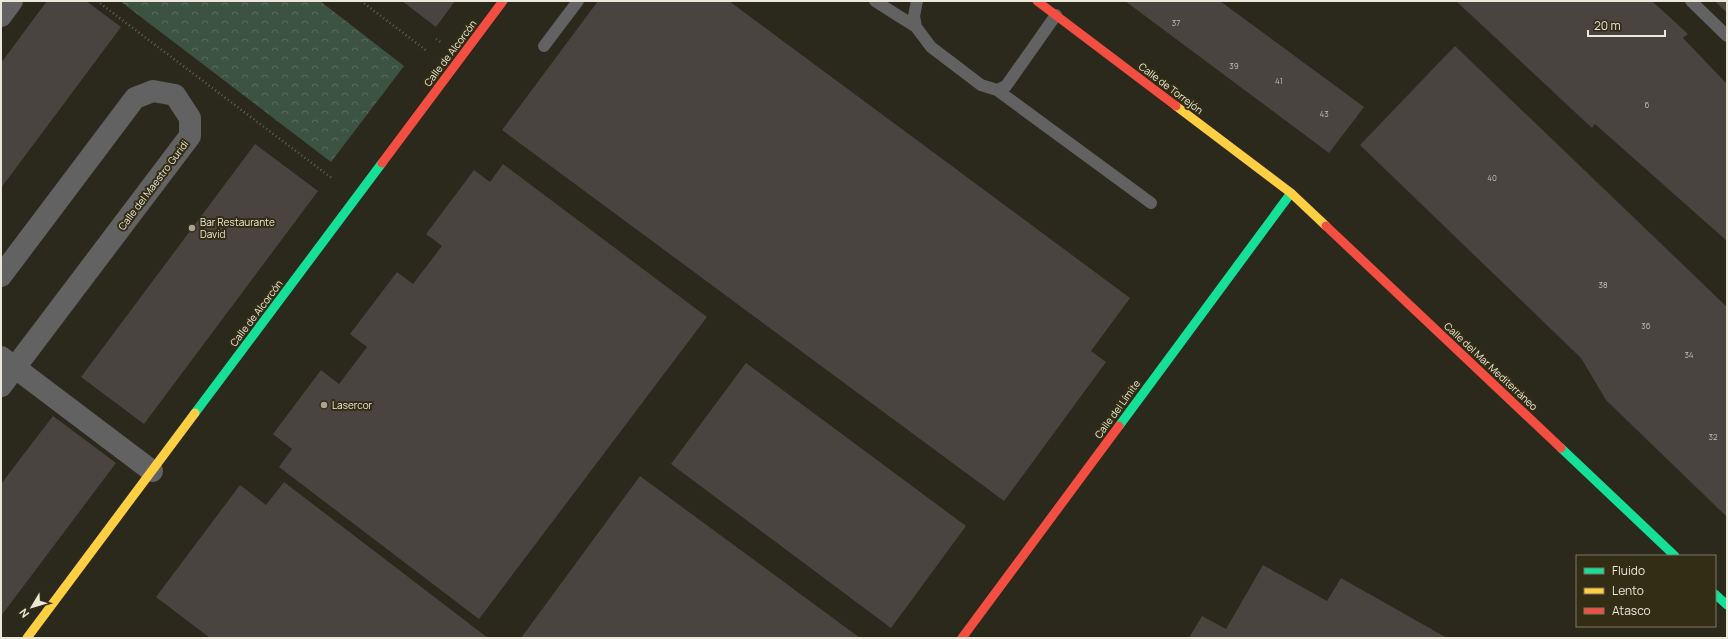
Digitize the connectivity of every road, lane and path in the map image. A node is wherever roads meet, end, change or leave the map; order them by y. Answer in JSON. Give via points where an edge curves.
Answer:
{"nodes":[{"id":1,"x":12,"y":1,"type":"edge"},
{"id":2,"x":97,"y":1,"type":"edge"},
{"id":3,"x":361,"y":1,"type":"edge"},
{"id":4,"x":503,"y":1,"type":"edge"},
{"id":5,"x":578,"y":1,"type":"edge"},
{"id":6,"x":875,"y":1,"type":"edge"},
{"id":7,"x":917,"y":1,"type":"edge"},
{"id":8,"x":1037,"y":1,"type":"edge"},
{"id":9,"x":1691,"y":1,"type":"edge"},
{"id":10,"x":1056,"y":15,"type":"junction"},
{"id":11,"x":1,"y":16,"type":"edge"},
{"id":12,"x":916,"y":27,"type":"junction"},
{"id":13,"x":1727,"y":36,"type":"edge"},
{"id":14,"x":544,"y":46,"type":"dead end"},
{"id":15,"x":428,"y":51,"type":"dead end"},
{"id":16,"x":997,"y":90,"type":"junction"},
{"id":17,"x":333,"y":179,"type":"dead end"},
{"id":18,"x":1291,"y":193,"type":"junction"},
{"id":19,"x":1151,"y":203,"type":"dead end"},
{"id":20,"x":1,"y":276,"type":"edge"},
{"id":21,"x":8,"y":362,"type":"edge"},
{"id":22,"x":1,"y":386,"type":"edge"},
{"id":23,"x":152,"y":471,"type":"junction"},
{"id":24,"x":1674,"y":555,"type":"edge"},
{"id":25,"x":1716,"y":595,"type":"edge"},
{"id":26,"x":1727,"y":605,"type":"edge"},
{"id":27,"x":27,"y":638,"type":"edge"},
{"id":28,"x":962,"y":638,"type":"edge"}],
"edges":[{"from":1,"to":11,"type":"street"},
{"from":2,"to":17,"type":"path"},
{"from":3,"to":15,"type":"path"},
{"from":4,"to":23,"type":"street","name":"Calle de Alcorcón"},
{"from":5,"to":14,"type":"lane"},
{"from":6,"to":12,"type":"lane"},
{"from":7,"to":12,"type":"lane","via":[[914,16]]},
{"from":8,"to":10,"type":"street","name":"Calle de Torrejón"},
{"from":9,"to":13,"type":"lane"},
{"from":10,"to":16,"type":"lane","via":[[1006,86]]},
{"from":10,"to":18,"type":"street","name":"Calle de Torrejón"},
{"from":12,"to":16,"type":"lane","via":[[931,47],[981,85]]},
{"from":16,"to":19,"type":"lane"},
{"from":18,"to":24,"type":"street","name":"Calle del Mar Mediterráneo"},
{"from":18,"to":28,"type":"street","name":"Calle del Límite"},
{"from":20,"to":21,"type":"street","name":"Calle del Maestro Guridi","via":[[135,98],[153,91],[175,95],[190,118],[190,136]]},
{"from":21,"to":22,"type":"street","name":"Calle del Maestro Guridi"},
{"from":21,"to":23,"type":"street"},
{"from":23,"to":27,"type":"street","name":"Calle de Alcorcón"},
{"from":25,"to":26,"type":"street"}]}
